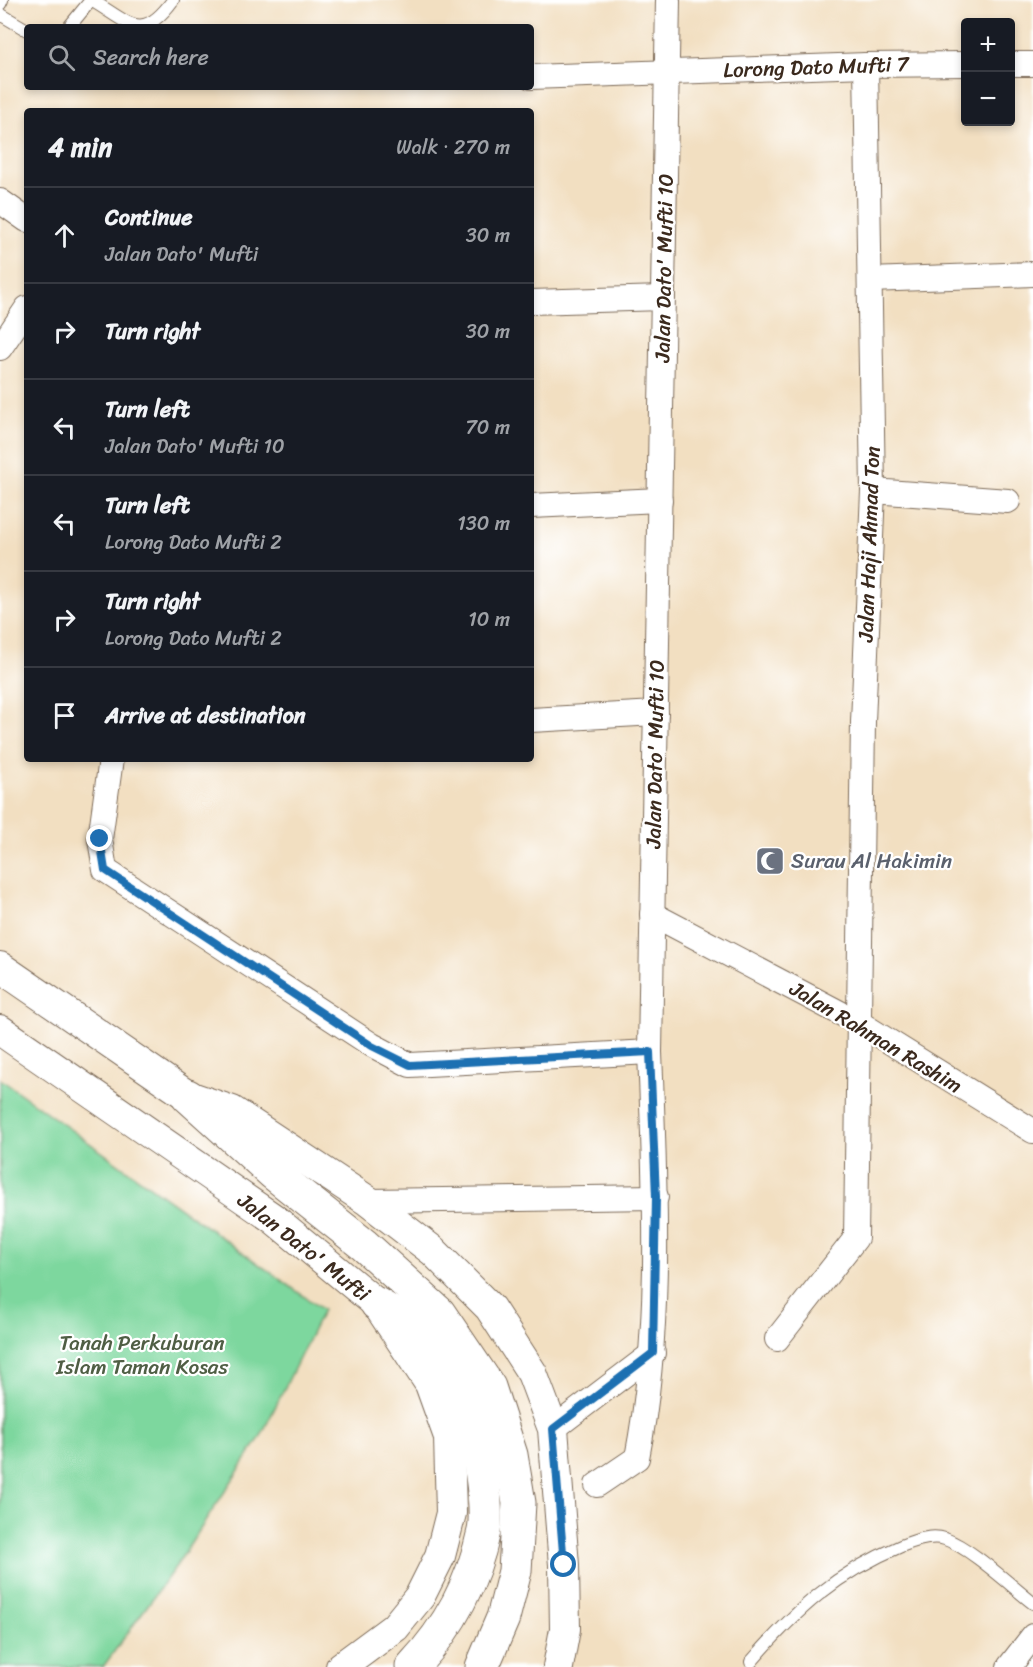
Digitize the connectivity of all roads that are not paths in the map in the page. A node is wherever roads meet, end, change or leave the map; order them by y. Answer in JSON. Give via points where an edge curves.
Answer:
{"nodes":[{"id":1,"x":172,"y":0,"type":"edge"},
{"id":2,"x":668,"y":0,"type":"edge"},
{"id":3,"x":0,"y":14,"type":"edge"},
{"id":4,"x":71,"y":24,"type":"edge"},
{"id":5,"x":134,"y":24,"type":"edge"},
{"id":6,"x":150,"y":24,"type":"edge"},
{"id":7,"x":24,"y":28,"type":"edge"},
{"id":8,"x":866,"y":64,"type":"junction"},
{"id":9,"x":961,"y":64,"type":"edge"},
{"id":10,"x":1015,"y":64,"type":"edge"},
{"id":11,"x":1033,"y":64,"type":"edge"},
{"id":12,"x":667,"y":72,"type":"junction"},
{"id":13,"x":534,"y":77,"type":"edge"},
{"id":14,"x":0,"y":201,"type":"edge"},
{"id":15,"x":24,"y":218,"type":"edge"},
{"id":16,"x":1033,"y":274,"type":"edge"},
{"id":17,"x":870,"y":280,"type":"junction"},
{"id":18,"x":663,"y":298,"type":"junction"},
{"id":19,"x":534,"y":302,"type":"edge"},
{"id":20,"x":24,"y":312,"type":"edge"},
{"id":21,"x":0,"y":348,"type":"edge"},
{"id":22,"x":873,"y":490,"type":"junction"},
{"id":23,"x":660,"y":500,"type":"junction"},
{"id":24,"x":1008,"y":501,"type":"dead end"},
{"id":25,"x":534,"y":506,"type":"edge"},
{"id":26,"x":656,"y":713,"type":"junction"},
{"id":27,"x":534,"y":720,"type":"edge"},
{"id":28,"x":111,"y":762,"type":"edge"},
{"id":29,"x":652,"y":914,"type":"junction"},
{"id":30,"x":0,"y":967,"type":"edge"},
{"id":31,"x":861,"y":1024,"type":"junction"},
{"id":32,"x":0,"y":1030,"type":"edge"},
{"id":33,"x":650,"y":1052,"type":"junction"},
{"id":34,"x":188,"y":1096,"type":"junction"},
{"id":35,"x":1033,"y":1131,"type":"edge"},
{"id":36,"x":656,"y":1197,"type":"junction"},
{"id":37,"x":368,"y":1201,"type":"junction"},
{"id":38,"x":378,"y":1304,"type":"junction"},
{"id":39,"x":777,"y":1340,"type":"dead end"},
{"id":40,"x":653,"y":1353,"type":"junction"},
{"id":41,"x":553,"y":1429,"type":"junction"},
{"id":42,"x":597,"y":1485,"type":"dead end"},
{"id":43,"x":1033,"y":1603,"type":"edge"},
{"id":44,"x":1033,"y":1636,"type":"edge"},
{"id":45,"x":751,"y":1662,"type":"dead end"},
{"id":46,"x":415,"y":1664,"type":"edge"},
{"id":47,"x":341,"y":1667,"type":"edge"},
{"id":48,"x":482,"y":1667,"type":"edge"},
{"id":49,"x":558,"y":1667,"type":"edge"},
{"id":50,"x":1009,"y":1667,"type":"edge"}],
"edges":[{"from":1,"to":6,"type":"lane","via":[[159,19]]},
{"from":2,"to":12,"type":"street","name":"Jalan Dato' Mufti 10"},
{"from":3,"to":7,"type":"lane"},
{"from":4,"to":5,"type":"lane","via":[[91,0]]},
{"from":8,"to":9,"type":"street","name":"Lorong Dato Mufti 7"},
{"from":8,"to":12,"type":"street","name":"Lorong Dato Mufti 7"},
{"from":8,"to":17,"type":"street","name":"Jalan Haji Ahmad Ton"},
{"from":10,"to":11,"type":"street"},
{"from":12,"to":13,"type":"street","name":"Lorong Dato Mufti 7"},
{"from":12,"to":18,"type":"street","name":"Jalan Dato' Mufti 10"},
{"from":14,"to":15,"type":"street"},
{"from":16,"to":17,"type":"street"},
{"from":17,"to":22,"type":"street","name":"Jalan Haji Ahmad Ton"},
{"from":18,"to":19,"type":"street"},
{"from":18,"to":23,"type":"street","name":"Jalan Dato' Mufti 10"},
{"from":20,"to":21,"type":"street"},
{"from":22,"to":24,"type":"street"},
{"from":22,"to":31,"type":"street","name":"Jalan Haji Ahmad Ton","via":[[863,722]]},
{"from":23,"to":25,"type":"street"},
{"from":23,"to":26,"type":"street","name":"Jalan Dato' Mufti 10"},
{"from":26,"to":27,"type":"street"},
{"from":26,"to":29,"type":"street","name":"Jalan Dato' Mufti 10"},
{"from":28,"to":33,"type":"street","via":[[100,839],[105,870],[372,1046],[410,1065]]},
{"from":29,"to":31,"type":"street","name":"Jalan Rahman Rashim"},
{"from":29,"to":33,"type":"street","name":"Jalan Dato' Mufti 10"},
{"from":30,"to":34,"type":"street"},
{"from":31,"to":35,"type":"street","name":"Jalan Rahman Rashim"},
{"from":31,"to":39,"type":"street","name":"Jalan Haji Ahmad Ton","via":[[856,1238]]},
{"from":32,"to":38,"type":"street","name":"Jalan Dato' Mufti","via":[[274,1219]]},
{"from":33,"to":36,"type":"street","name":"Jalan Dato' Mufti 10"},
{"from":34,"to":37,"type":"street","via":[[232,1112]]},
{"from":34,"to":48,"type":"highway","via":[[439,1312],[489,1387],[511,1455],[519,1503],[515,1570],[502,1618]]},
{"from":36,"to":37,"type":"street"},
{"from":36,"to":40,"type":"street","name":"Jalan Dato' Mufti 10"},
{"from":37,"to":41,"type":"street","via":[[433,1251],[490,1308],[532,1373]]},
{"from":38,"to":46,"type":"highway","via":[[406,1320],[454,1377],[483,1466],[484,1529],[465,1594]]},
{"from":38,"to":47,"type":"street","name":"Jalan Dato' Mufti","via":[[430,1384],[449,1437],[451,1513],[440,1556],[420,1596],[395,1627]]},
{"from":40,"to":41,"type":"street"},
{"from":40,"to":42,"type":"street","name":"Jalan Dato' Mufti 10","via":[[637,1458]]},
{"from":41,"to":49,"type":"street","via":[[564,1565],[565,1629]]},
{"from":43,"to":45,"type":"lane","via":[[974,1556],[944,1538],[918,1539],[850,1571],[818,1592],[786,1621]]},
{"from":44,"to":50,"type":"street"}]}
